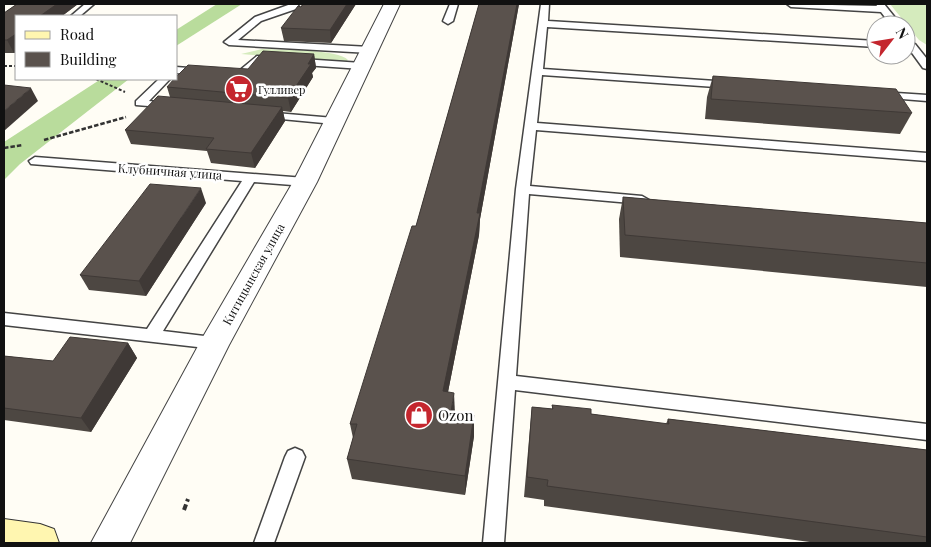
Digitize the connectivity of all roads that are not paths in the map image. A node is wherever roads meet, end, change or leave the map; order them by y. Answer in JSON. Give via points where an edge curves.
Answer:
{"nodes":[{"id":1,"x":90,"y":4,"type":"edge"},
{"id":2,"x":295,"y":4,"type":"edge"},
{"id":3,"x":392,"y":4,"type":"edge"},
{"id":4,"x":454,"y":4,"type":"edge"},
{"id":5,"x":546,"y":4,"type":"edge"},
{"id":6,"x":791,"y":4,"type":"edge"},
{"id":7,"x":882,"y":6,"type":"edge"},
{"id":8,"x":75,"y":15,"type":"edge"},
{"id":9,"x":448,"y":21,"type":"dead end"},
{"id":10,"x":543,"y":24,"type":"junction"},
{"id":11,"x":866,"y":43,"type":"edge"},
{"id":12,"x":916,"y":53,"type":"edge"},
{"id":13,"x":366,"y":58,"type":"junction"},
{"id":14,"x":927,"y":66,"type":"edge"},
{"id":15,"x":178,"y":70,"type":"edge"},
{"id":16,"x":537,"y":72,"type":"junction"},
{"id":17,"x":164,"y":80,"type":"edge"},
{"id":18,"x":742,"y":86,"type":"edge"},
{"id":19,"x":869,"y":94,"type":"edge"},
{"id":20,"x":927,"y":98,"type":"edge"},
{"id":21,"x":178,"y":107,"type":"edge"},
{"id":22,"x":252,"y":114,"type":"edge"},
{"id":23,"x":334,"y":121,"type":"junction"},
{"id":24,"x":531,"y":126,"type":"junction"},
{"id":25,"x":927,"y":157,"type":"edge"},
{"id":26,"x":35,"y":161,"type":"dead end"},
{"id":27,"x":251,"y":178,"type":"junction"},
{"id":28,"x":305,"y":182,"type":"junction"},
{"id":29,"x":523,"y":190,"type":"junction"},
{"id":30,"x":651,"y":201,"type":"edge"},
{"id":31,"x":4,"y":319,"type":"edge"},
{"id":32,"x":151,"y":336,"type":"junction"},
{"id":33,"x":215,"y":343,"type":"junction"},
{"id":34,"x":507,"y":382,"type":"junction"},
{"id":35,"x":927,"y":432,"type":"edge"},
{"id":36,"x":295,"y":457,"type":"dead end"},
{"id":37,"x":4,"y":538,"type":"edge"},
{"id":38,"x":40,"y":543,"type":"edge"},
{"id":39,"x":110,"y":543,"type":"edge"},
{"id":40,"x":264,"y":543,"type":"edge"},
{"id":41,"x":493,"y":543,"type":"edge"}],
"edges":[{"from":1,"to":8,"type":"lane"},
{"from":2,"to":13,"type":"lane","via":[[258,19],[229,42]]},
{"from":3,"to":13,"type":"street","name":"Китицынская улица"},
{"from":4,"to":9,"type":"lane"},
{"from":5,"to":10,"type":"lane"},
{"from":6,"to":7,"type":"lane"},
{"from":10,"to":11,"type":"lane"},
{"from":10,"to":16,"type":"lane"},
{"from":12,"to":14,"type":"lane"},
{"from":13,"to":15,"type":"lane","via":[[256,59],[242,74]]},
{"from":13,"to":23,"type":"street","name":"Китицынская улица"},
{"from":16,"to":18,"type":"lane"},
{"from":16,"to":24,"type":"lane"},
{"from":17,"to":21,"type":"lane","via":[[140,103]]},
{"from":19,"to":20,"type":"lane"},
{"from":22,"to":23,"type":"lane"},
{"from":23,"to":28,"type":"street","name":"Китицынская улица"},
{"from":24,"to":25,"type":"lane"},
{"from":24,"to":29,"type":"lane"},
{"from":26,"to":27,"type":"lane","name":"Клубничная улица"},
{"from":27,"to":28,"type":"lane","name":"Клубничная улица"},
{"from":27,"to":32,"type":"lane"},
{"from":28,"to":33,"type":"street","name":"Китицынская улица"},
{"from":29,"to":30,"type":"lane"},
{"from":29,"to":34,"type":"lane"},
{"from":31,"to":32,"type":"lane"},
{"from":32,"to":33,"type":"lane"},
{"from":33,"to":39,"type":"street","name":"Китицынская улица"},
{"from":34,"to":35,"type":"lane"},
{"from":34,"to":41,"type":"lane"},
{"from":36,"to":40,"type":"lane"},
{"from":37,"to":38,"type":"street"}]}
